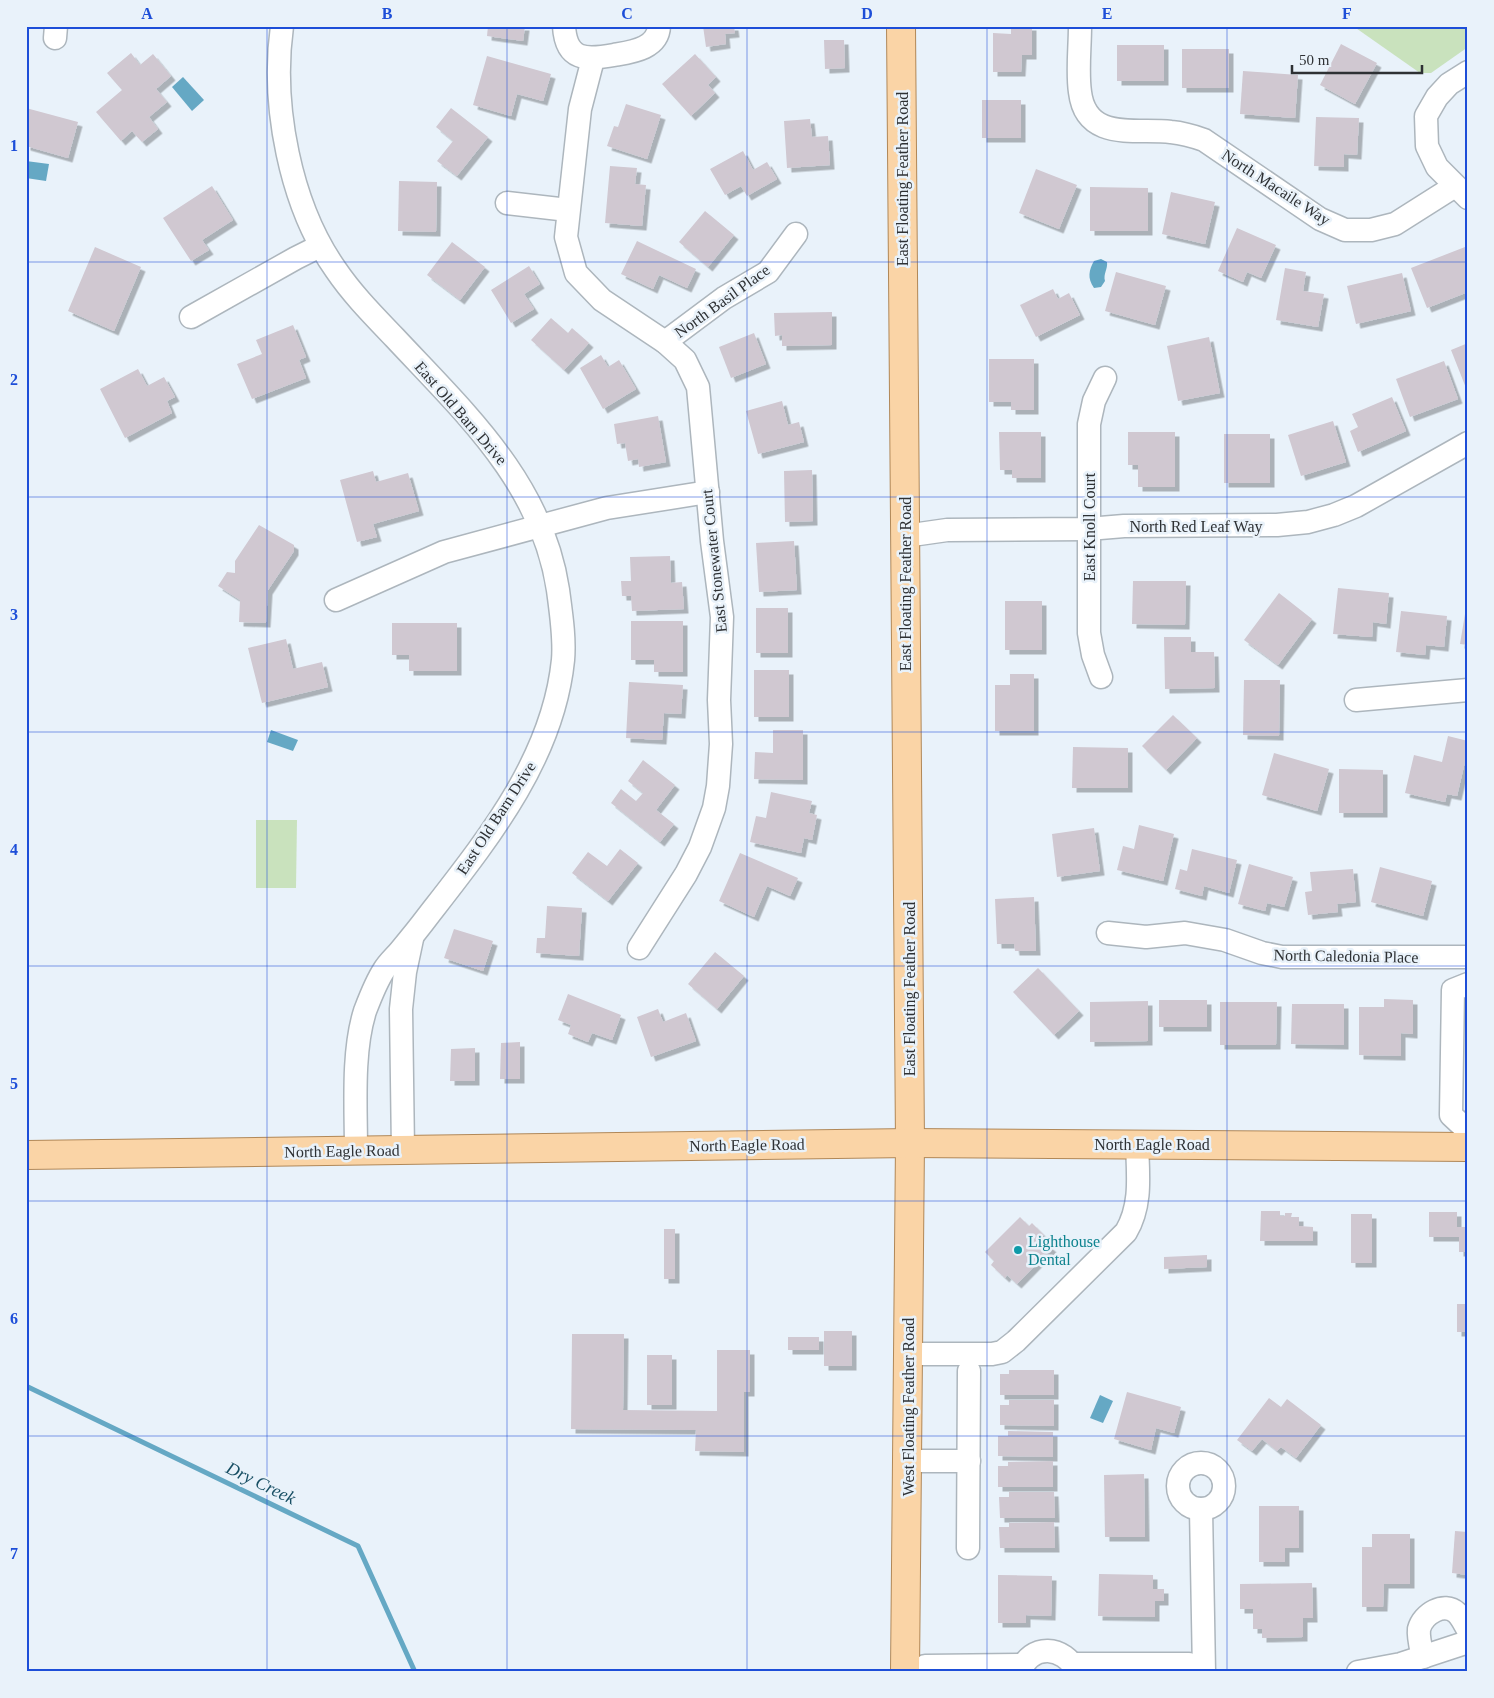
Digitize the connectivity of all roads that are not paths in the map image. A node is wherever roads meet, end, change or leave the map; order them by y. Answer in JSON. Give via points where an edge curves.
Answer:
{"nodes":[{"id":1,"x":282,"y":26,"type":"edge"},
{"id":2,"x":564,"y":26,"type":"edge"},
{"id":3,"x":659,"y":26,"type":"edge"},
{"id":4,"x":901,"y":26,"type":"edge"},
{"id":5,"x":1080,"y":26,"type":"edge"},
{"id":6,"x":593,"y":59,"type":"junction"},
{"id":7,"x":1468,"y":72,"type":"edge"},
{"id":8,"x":1461,"y":192,"type":"edge"},
{"id":9,"x":507,"y":203,"type":"dead end"},
{"id":10,"x":568,"y":210,"type":"junction"},
{"id":11,"x":796,"y":234,"type":"dead end"},
{"id":12,"x":320,"y":246,"type":"junction"},
{"id":13,"x":191,"y":317,"type":"dead end"},
{"id":14,"x":665,"y":342,"type":"junction"},
{"id":15,"x":1105,"y":378,"type":"dead end"},
{"id":16,"x":1468,"y":443,"type":"edge"},
{"id":17,"x":708,"y":492,"type":"junction"},
{"id":18,"x":540,"y":527,"type":"junction"},
{"id":19,"x":1088,"y":529,"type":"junction"},
{"id":20,"x":905,"y":536,"type":"junction"},
{"id":21,"x":336,"y":600,"type":"dead end"},
{"id":22,"x":1101,"y":677,"type":"dead end"},
{"id":23,"x":1468,"y":690,"type":"edge"},
{"id":24,"x":1356,"y":700,"type":"dead end"},
{"id":25,"x":1108,"y":933,"type":"dead end"},
{"id":26,"x":413,"y":936,"type":"junction"},
{"id":27,"x":639,"y":948,"type":"dead end"},
{"id":28,"x":1468,"y":948,"type":"edge"},
{"id":29,"x":1468,"y":957,"type":"edge"},
{"id":30,"x":1468,"y":984,"type":"edge"},
{"id":31,"x":1467,"y":1137,"type":"edge"},
{"id":32,"x":910,"y":1142,"type":"junction"},
{"id":33,"x":1137,"y":1144,"type":"junction"},
{"id":34,"x":403,"y":1150,"type":"junction"},
{"id":35,"x":356,"y":1151,"type":"junction"},
{"id":36,"x":26,"y":1155,"type":"edge"},
{"id":37,"x":908,"y":1354,"type":"junction"},
{"id":38,"x":969,"y":1371,"type":"dead end"},
{"id":39,"x":907,"y":1461,"type":"junction"},
{"id":40,"x":969,"y":1461,"type":"junction"},
{"id":41,"x":1201,"y":1509,"type":"dead end"},
{"id":42,"x":968,"y":1548,"type":"dead end"},
{"id":43,"x":1468,"y":1630,"type":"edge"},
{"id":44,"x":1468,"y":1642,"type":"edge"},
{"id":45,"x":1423,"y":1657,"type":"junction"},
{"id":46,"x":1075,"y":1668,"type":"edge"},
{"id":47,"x":1021,"y":1669,"type":"edge"},
{"id":48,"x":905,"y":1672,"type":"edge"},
{"id":49,"x":918,"y":1672,"type":"edge"},
{"id":50,"x":1196,"y":1672,"type":"edge"},
{"id":51,"x":1204,"y":1672,"type":"edge"},
{"id":52,"x":1358,"y":1672,"type":"edge"}],
"edges":[{"from":1,"to":12,"type":"street","name":"East Old Barn Drive","via":[[279,63],[286,147],[300,197]]},
{"from":2,"to":6,"type":"street","via":[[564,38],[573,51]]},
{"from":3,"to":6,"type":"street","via":[[652,43],[639,51]]},
{"from":4,"to":20,"type":"main road","name":"East Floating Feather Road"},
{"from":5,"to":8,"type":"street","name":"North Macaile Way","via":[[1080,92],[1091,120],[1103,127],[1170,132],[1204,140],[1320,219],[1345,230],[1371,230],[1396,224]]},
{"from":6,"to":10,"type":"street","name":"East Stonewater Court","via":[[580,109]]},
{"from":7,"to":8,"type":"street","via":[[1437,97],[1426,116],[1426,146],[1437,167]]},
{"from":9,"to":10,"type":"street"},
{"from":10,"to":14,"type":"street","name":"East Stonewater Court","via":[[566,237],[576,273],[602,300]]},
{"from":11,"to":14,"type":"street","name":"North Basil Place","via":[[768,272],[724,298]]},
{"from":12,"to":13,"type":"street"},
{"from":12,"to":18,"type":"street","name":"East Old Barn Drive","via":[[358,298],[497,451]]},
{"from":14,"to":17,"type":"street","name":"East Stonewater Court","via":[[685,360],[698,387]]},
{"from":15,"to":19,"type":"street","name":"East Knoll Court","via":[[1094,401],[1089,424]]},
{"from":16,"to":19,"type":"street","name":"North Red Leaf Way","via":[[1356,506],[1308,522]]},
{"from":17,"to":18,"type":"street","via":[[607,508]]},
{"from":17,"to":27,"type":"street","name":"East Stonewater Court","via":[[722,617],[718,786],[700,847]]},
{"from":18,"to":21,"type":"street","via":[[444,552]]},
{"from":18,"to":26,"type":"street","name":"East Old Barn Drive","via":[[558,589],[564,658],[550,723],[523,782],[472,859]]},
{"from":19,"to":20,"type":"street","name":"North Red Leaf Way","via":[[947,530]]},
{"from":19,"to":22,"type":"street","name":"East Knoll Court","via":[[1089,633]]},
{"from":20,"to":32,"type":"main road","name":"East Floating Feather Road"},
{"from":23,"to":24,"type":"street"},
{"from":25,"to":29,"type":"street","name":"North Caledonia Place","via":[[1146,937],[1185,933],[1224,940],[1282,957]]},
{"from":26,"to":34,"type":"street","name":"East Old Barn Drive","via":[[401,1009]]},
{"from":26,"to":35,"type":"street","name":"East Old Barn Drive","via":[[383,971],[365,1012],[357,1057]]},
{"from":28,"to":29,"type":"street"},
{"from":29,"to":30,"type":"street"},
{"from":30,"to":31,"type":"street","via":[[1453,990],[1451,1106],[1451,1115]]},
{"from":31,"to":33,"type":"main road","name":"North Eagle Road"},
{"from":32,"to":33,"type":"main road","name":"North Eagle Road"},
{"from":32,"to":34,"type":"main road","name":"North Eagle Road"},
{"from":32,"to":37,"type":"main road","name":"West Floating Feather Road"},
{"from":33,"to":37,"type":"street","via":[[1137,1205],[1126,1232],[1016,1341],[1002,1352],[992,1354]]},
{"from":34,"to":35,"type":"main road","name":"North Eagle Road"},
{"from":35,"to":36,"type":"main road","name":"North Eagle Road"},
{"from":37,"to":39,"type":"main road","name":"West Floating Feather Road"},
{"from":38,"to":40,"type":"street"},
{"from":39,"to":40,"type":"street"},
{"from":39,"to":48,"type":"main road","name":"West Floating Feather Road"},
{"from":40,"to":42,"type":"street"},
{"from":41,"to":51,"type":"street"},
{"from":43,"to":45,"type":"street","via":[[1456,1612],[1432,1611],[1424,1619],[1418,1636]]},
{"from":44,"to":45,"type":"street"},
{"from":45,"to":52,"type":"street"},
{"from":46,"to":47,"type":"street","via":[[1060,1653],[1043,1651],[1028,1659]]},
{"from":46,"to":50,"type":"street","via":[[1189,1664]]},
{"from":47,"to":49,"type":"street","via":[[925,1666]]}]}
